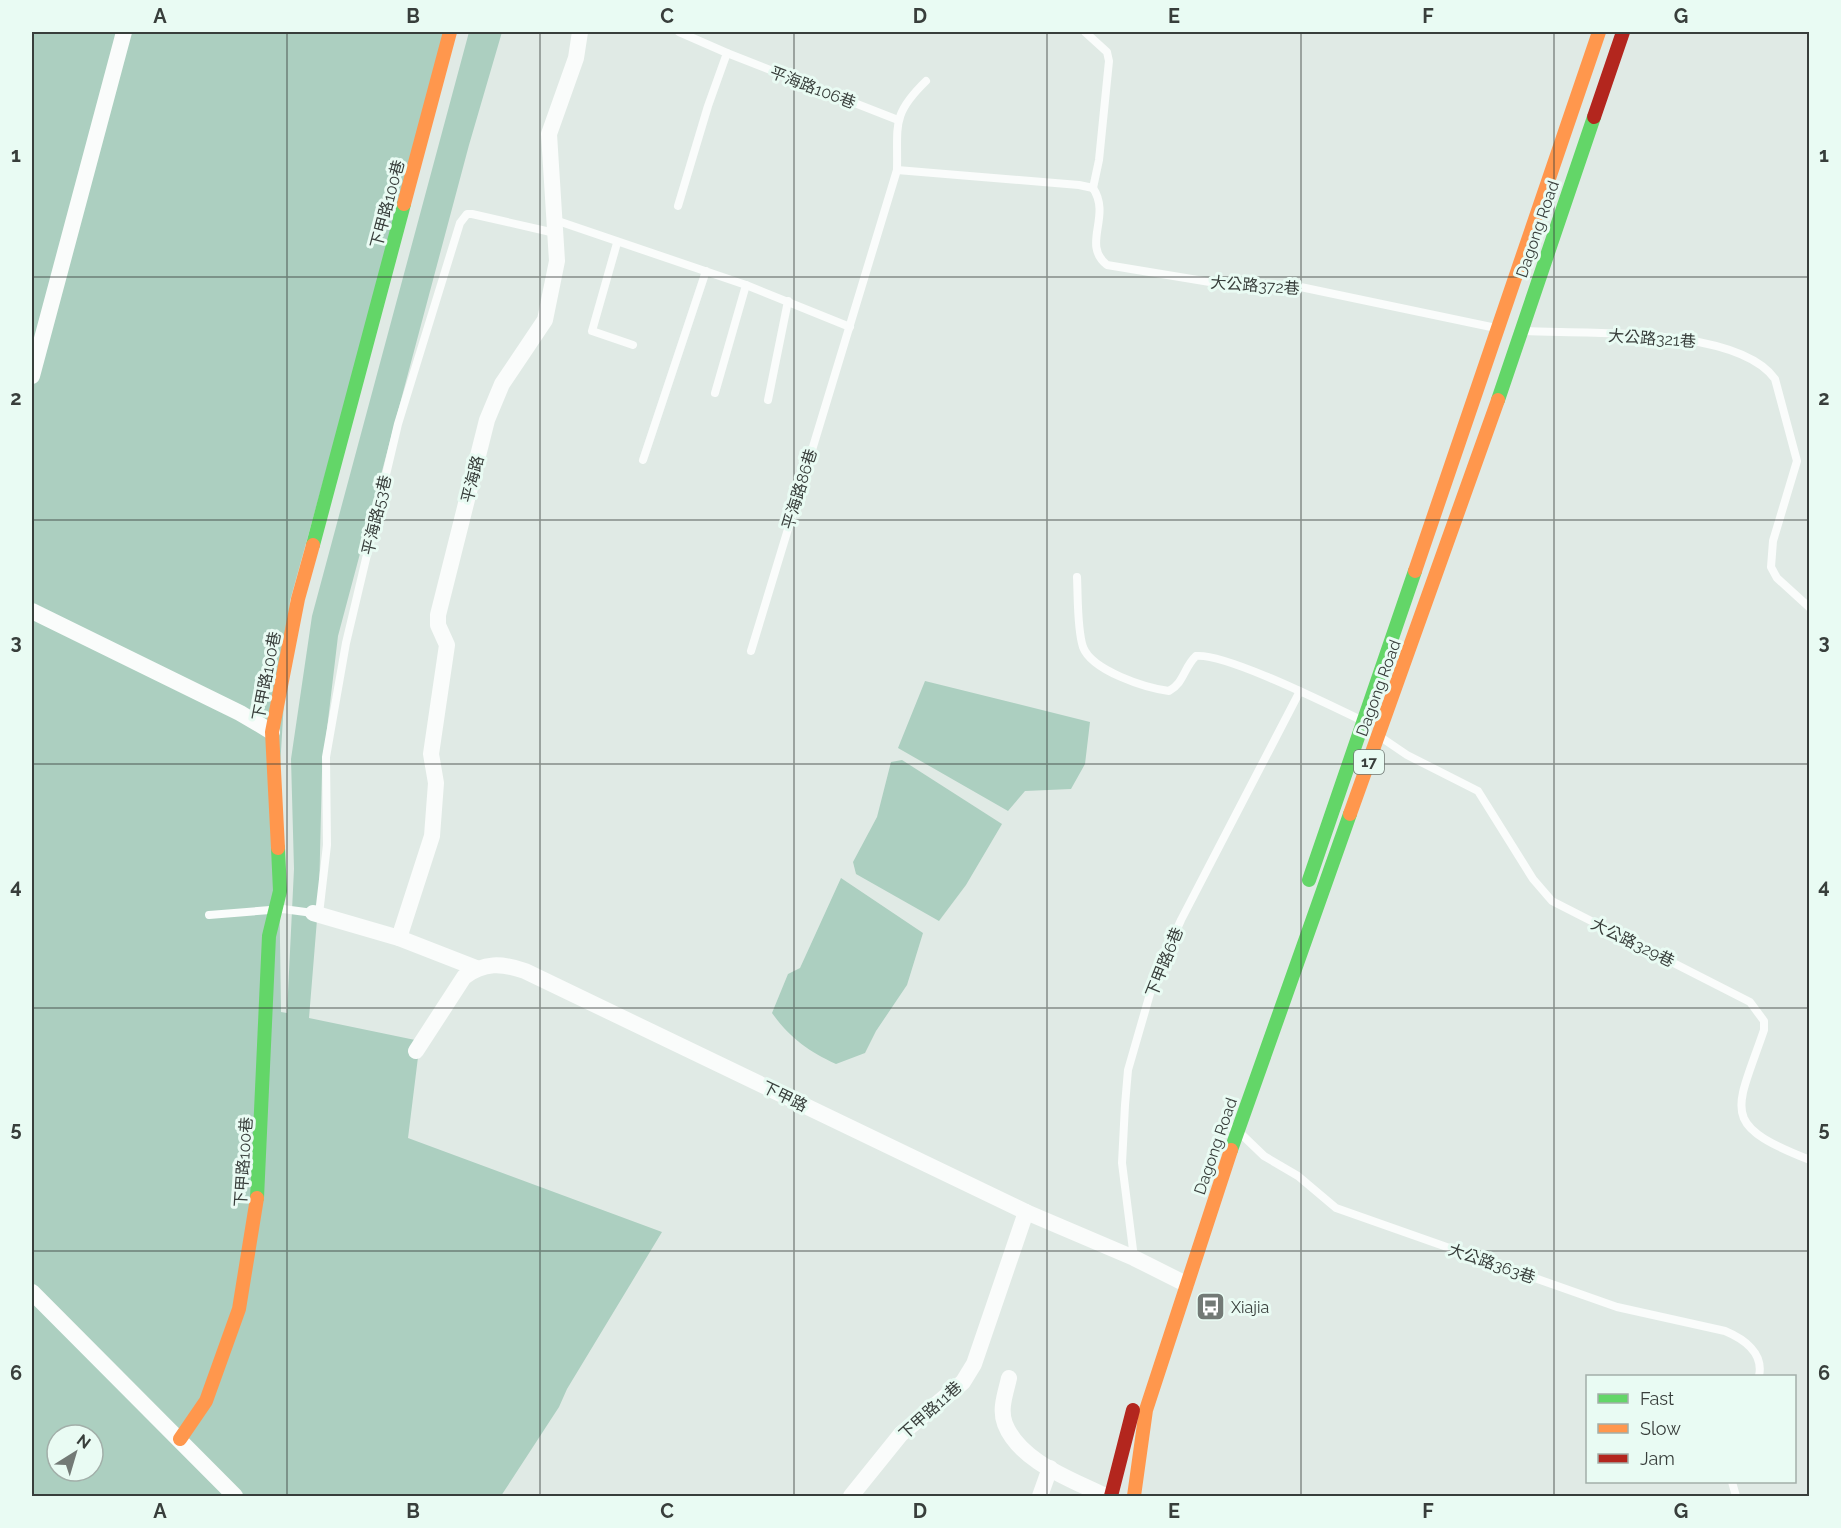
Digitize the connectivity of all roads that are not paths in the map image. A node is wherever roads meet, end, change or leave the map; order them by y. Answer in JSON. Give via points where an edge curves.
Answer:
{"nodes":[{"id":1,"x":124,"y":32,"type":"edge"},
{"id":2,"x":450,"y":32,"type":"edge"},
{"id":3,"x":580,"y":32,"type":"edge"},
{"id":4,"x":679,"y":32,"type":"edge"},
{"id":5,"x":696,"y":32,"type":"edge"},
{"id":6,"x":1085,"y":32,"type":"edge"},
{"id":7,"x":1599,"y":32,"type":"edge"},
{"id":8,"x":1623,"y":32,"type":"edge"},
{"id":9,"x":704,"y":43,"type":"junction"},
{"id":10,"x":727,"y":53,"type":"junction"},
{"id":11,"x":926,"y":81,"type":"dead end"},
{"id":12,"x":898,"y":120,"type":"junction"},
{"id":13,"x":897,"y":170,"type":"junction"},
{"id":14,"x":1093,"y":188,"type":"junction"},
{"id":15,"x":678,"y":206,"type":"dead end"},
{"id":16,"x":555,"y":227,"type":"junction"},
{"id":17,"x":617,"y":243,"type":"junction"},
{"id":18,"x":706,"y":271,"type":"junction"},
{"id":19,"x":746,"y":285,"type":"junction"},
{"id":20,"x":788,"y":301,"type":"junction"},
{"id":21,"x":850,"y":327,"type":"junction"},
{"id":22,"x":1498,"y":329,"type":"junction"},
{"id":23,"x":1520,"y":331,"type":"junction"},
{"id":24,"x":633,"y":345,"type":"dead end"},
{"id":25,"x":32,"y":376,"type":"edge"},
{"id":26,"x":715,"y":393,"type":"dead end"},
{"id":27,"x":768,"y":400,"type":"dead end"},
{"id":28,"x":643,"y":460,"type":"dead end"},
{"id":29,"x":1077,"y":577,"type":"dead end"},
{"id":30,"x":1809,"y":608,"type":"edge"},
{"id":31,"x":32,"y":611,"type":"edge"},
{"id":32,"x":751,"y":651,"type":"dead end"},
{"id":33,"x":1300,"y":691,"type":"junction"},
{"id":34,"x":1362,"y":721,"type":"junction"},
{"id":35,"x":272,"y":732,"type":"junction"},
{"id":36,"x":1378,"y":736,"type":"junction"},
{"id":37,"x":1304,"y":894,"type":"dead end"},
{"id":38,"x":279,"y":909,"type":"junction"},
{"id":39,"x":316,"y":914,"type":"junction"},
{"id":40,"x":209,"y":915,"type":"dead end"},
{"id":41,"x":399,"y":938,"type":"junction"},
{"id":42,"x":476,"y":968,"type":"junction"},
{"id":43,"x":416,"y":1052,"type":"dead end"},
{"id":44,"x":1230,"y":1108,"type":"dead end"},
{"id":45,"x":1237,"y":1130,"type":"junction"},
{"id":46,"x":1221,"y":1131,"type":"joint"},
{"id":47,"x":1809,"y":1160,"type":"edge"},
{"id":48,"x":1026,"y":1212,"type":"junction"},
{"id":49,"x":1134,"y":1258,"type":"junction"},
{"id":50,"x":1176,"y":1279,"type":"junction"},
{"id":51,"x":32,"y":1292,"type":"edge"},
{"id":52,"x":1146,"y":1363,"type":"dead end"},
{"id":53,"x":1759,"y":1375,"type":"edge"},
{"id":54,"x":1009,"y":1378,"type":"dead end"},
{"id":55,"x":180,"y":1439,"type":"junction"},
{"id":56,"x":1050,"y":1468,"type":"junction"},
{"id":57,"x":235,"y":1497,"type":"edge"},
{"id":58,"x":851,"y":1497,"type":"edge"},
{"id":59,"x":1040,"y":1497,"type":"edge"},
{"id":60,"x":1105,"y":1497,"type":"edge"},
{"id":61,"x":1111,"y":1497,"type":"edge"},
{"id":62,"x":1134,"y":1497,"type":"edge"}],
"edges":[{"from":1,"to":25,"type":"street"},
{"from":2,"to":35,"type":"main road","name":"下甲路100巷","via":[[298,599]]},
{"from":3,"to":16,"type":"street","name":"平海路","via":[[576,58],[549,134]]},
{"from":4,"to":9,"type":"lane","name":"平海路106巷"},
{"from":5,"to":9,"type":"lane"},
{"from":6,"to":14,"type":"lane","via":[[1107,52],[1109,61]]},
{"from":7,"to":22,"type":"main road","name":"Dagong Road","number":"17"},
{"from":8,"to":23,"type":"main road","name":"Dagong Road","number":"17"},
{"from":9,"to":10,"type":"lane","name":"平海路106巷"},
{"from":10,"to":12,"type":"lane","name":"平海路106巷"},
{"from":10,"to":15,"type":"lane"},
{"from":11,"to":12,"type":"lane","name":"平海路86巷","via":[[902,106]]},
{"from":12,"to":13,"type":"lane","name":"平海路86巷"},
{"from":13,"to":14,"type":"lane"},
{"from":13,"to":21,"type":"lane","name":"平海路86巷"},
{"from":14,"to":22,"type":"lane","name":"大公路372巷","via":[[1101,206],[1095,248],[1098,258],[1107,265],[1234,286],[1291,285]]},
{"from":16,"to":17,"type":"lane"},
{"from":16,"to":39,"type":"lane","name":"平海路53巷","via":[[472,214],[460,223],[398,424],[346,643],[326,757],[327,845]]},
{"from":16,"to":41,"type":"street","name":"平海路","via":[[557,261],[545,320],[502,384],[489,413],[438,615],[447,645],[431,754],[436,783],[434,822]]},
{"from":17,"to":18,"type":"lane"},
{"from":17,"to":24,"type":"lane","via":[[592,331]]},
{"from":18,"to":19,"type":"lane"},
{"from":18,"to":28,"type":"lane"},
{"from":19,"to":20,"type":"lane"},
{"from":19,"to":26,"type":"lane"},
{"from":20,"to":21,"type":"lane"},
{"from":20,"to":27,"type":"lane"},
{"from":21,"to":32,"type":"lane","name":"平海路86巷"},
{"from":22,"to":23,"type":"lane","name":"大公路372巷"},
{"from":22,"to":34,"type":"main road","name":"Dagong Road","number":"17"},
{"from":23,"to":30,"type":"lane","name":"大公路321巷","via":[[1695,340],[1745,356],[1768,369],[1797,461],[1773,541],[1772,567],[1776,578]]},
{"from":23,"to":36,"type":"main road","name":"Dagong Road","number":"17"},
{"from":29,"to":33,"type":"lane","via":[[1082,646],[1098,665],[1112,673],[1169,691],[1180,683],[1189,662],[1196,657],[1214,657]]},
{"from":31,"to":35,"type":"street"},
{"from":33,"to":34,"type":"lane"},
{"from":33,"to":49,"type":"lane","name":"下甲路6巷","via":[[1181,920],[1150,991],[1128,1070],[1125,1105],[1122,1163]]},
{"from":34,"to":36,"type":"lane"},
{"from":34,"to":37,"type":"main road","name":"Dagong Road","number":"17"},
{"from":35,"to":38,"type":"main road","name":"下甲路100巷"},
{"from":36,"to":45,"type":"main road","name":"Dagong Road","number":"17"},
{"from":36,"to":47,"type":"lane","name":"大公路329巷","via":[[1478,791],[1533,879],[1552,901],[1750,1002],[1764,1021],[1764,1030],[1742,1092],[1741,1112],[1749,1128],[1761,1139]]},
{"from":38,"to":39,"type":"lane"},
{"from":38,"to":40,"type":"lane"},
{"from":38,"to":55,"type":"main road","name":"下甲路100巷","via":[[269,936],[256,1214],[239,1309],[206,1401]]},
{"from":39,"to":41,"type":"street"},
{"from":41,"to":42,"type":"street"},
{"from":42,"to":43,"type":"street","via":[[464,977]]},
{"from":42,"to":48,"type":"street","name":"下甲路","via":[[508,965],[525,971]]},
{"from":44,"to":46,"type":"main road","name":"Dagong Road"},
{"from":45,"to":46,"type":"lane","name":"大公路363巷"},
{"from":45,"to":50,"type":"main road","name":"Dagong Road","number":"17"},
{"from":45,"to":53,"type":"lane","name":"大公路363巷","via":[[1264,1156],[1312,1186],[1336,1208],[1617,1307],[1731,1333],[1750,1346],[1759,1359]]},
{"from":48,"to":49,"type":"street","name":"下甲路"},
{"from":48,"to":58,"type":"street","name":"下甲路11巷","via":[[974,1364],[963,1382],[902,1434]]},
{"from":49,"to":50,"type":"street","name":"下甲路"},
{"from":50,"to":62,"type":"main road","name":"Dagong Road","number":"17","via":[[1146,1410]]},
{"from":51,"to":55,"type":"street"},
{"from":52,"to":61,"type":"main road"},
{"from":54,"to":56,"type":"street","via":[[1004,1423],[1017,1443]]},
{"from":55,"to":57,"type":"street"},
{"from":56,"to":59,"type":"street"},
{"from":56,"to":60,"type":"street"}]}
